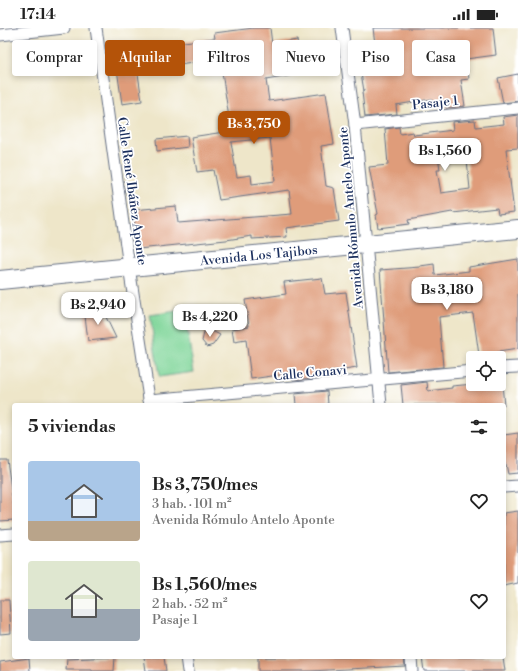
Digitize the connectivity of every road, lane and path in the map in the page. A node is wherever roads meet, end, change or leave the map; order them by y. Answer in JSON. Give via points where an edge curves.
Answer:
{"nodes":[{"id":1,"x":64,"y":28,"type":"edge"},
{"id":2,"x":96,"y":28,"type":"edge"},
{"id":3,"x":342,"y":28,"type":"edge"},
{"id":4,"x":0,"y":35,"type":"edge"},
{"id":5,"x":518,"y":108,"type":"edge"},
{"id":6,"x":355,"y":125,"type":"junction"},
{"id":7,"x":518,"y":229,"type":"edge"},
{"id":8,"x":366,"y":243,"type":"junction"},
{"id":9,"x":129,"y":267,"type":"junction"},
{"id":10,"x":0,"y":280,"type":"edge"},
{"id":11,"x":518,"y":367,"type":"edge"},
{"id":12,"x":506,"y":368,"type":"edge"},
{"id":13,"x":466,"y":372,"type":"edge"},
{"id":14,"x":379,"y":379,"type":"junction"},
{"id":15,"x":149,"y":402,"type":"edge"},
{"id":16,"x":381,"y":403,"type":"edge"},
{"id":17,"x":518,"y":486,"type":"edge"},
{"id":18,"x":506,"y":487,"type":"edge"},
{"id":19,"x":12,"y":534,"type":"edge"},
{"id":20,"x":0,"y":535,"type":"edge"},
{"id":21,"x":186,"y":659,"type":"edge"},
{"id":22,"x":411,"y":659,"type":"edge"},
{"id":23,"x":188,"y":671,"type":"edge"},
{"id":24,"x":412,"y":671,"type":"edge"}],
"edges":[{"from":1,"to":4,"type":"street"},
{"from":2,"to":9,"type":"street","name":"Calle René Ibáñez Aponte"},
{"from":3,"to":6,"type":"street","name":"Avenida Rómulo Antelo Aponte"},
{"from":5,"to":6,"type":"street","name":"Pasaje 1"},
{"from":6,"to":8,"type":"street","name":"Avenida Rómulo Antelo Aponte"},
{"from":7,"to":8,"type":"main road","name":"Avenida Los Tajibos"},
{"from":8,"to":9,"type":"main road","name":"Avenida Los Tajibos"},
{"from":8,"to":14,"type":"street","name":"Avenida Rómulo Antelo Aponte"},
{"from":9,"to":10,"type":"main road","name":"Avenida Los Tajibos"},
{"from":9,"to":15,"type":"street","name":"Calle René Ibáñez Aponte"},
{"from":11,"to":12,"type":"street"},
{"from":13,"to":14,"type":"street","name":"Calle Conavi"},
{"from":14,"to":15,"type":"street","name":"Calle Conavi"},
{"from":14,"to":16,"type":"street","name":"Avenida Rómulo Antelo Aponte"},
{"from":17,"to":18,"type":"street"},
{"from":19,"to":20,"type":"street"},
{"from":21,"to":23,"type":"street"},
{"from":22,"to":24,"type":"street"}]}
